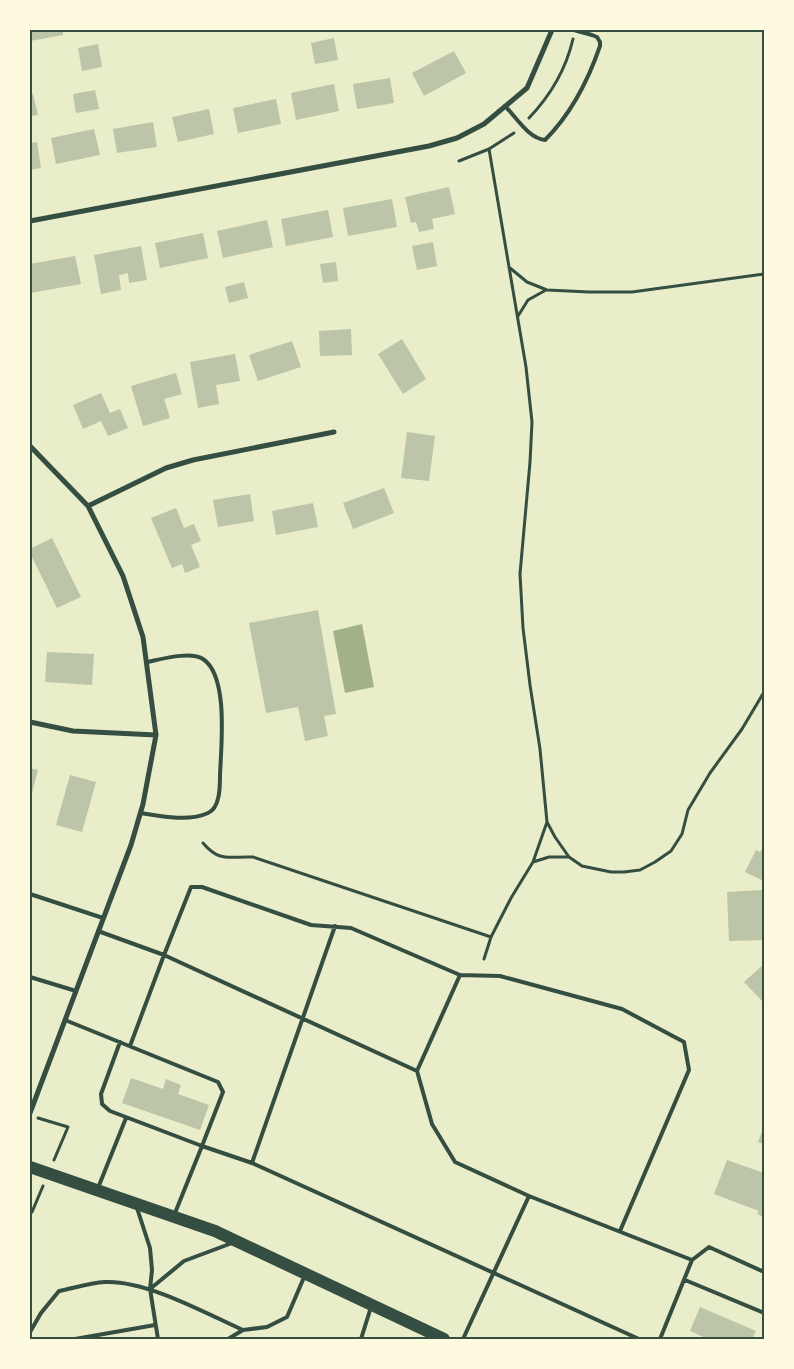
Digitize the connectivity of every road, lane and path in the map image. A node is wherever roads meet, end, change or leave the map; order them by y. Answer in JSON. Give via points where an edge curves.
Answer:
{"nodes":[{"id":1,"x":552,"y":30,"type":"edge"},
{"id":2,"x":574,"y":30,"type":"edge"},
{"id":3,"x":572,"y":41,"type":"dead end"},
{"id":4,"x":505,"y":106,"type":"junction"},
{"id":5,"x":529,"y":118,"type":"dead end"},
{"id":6,"x":512,"y":134,"type":"dead end"},
{"id":7,"x":489,"y":149,"type":"junction"},
{"id":8,"x":459,"y":161,"type":"dead end"},
{"id":9,"x":30,"y":221,"type":"edge"},
{"id":10,"x":510,"y":267,"type":"junction"},
{"id":11,"x":764,"y":274,"type":"edge"},
{"id":12,"x":547,"y":290,"type":"junction"},
{"id":13,"x":518,"y":316,"type":"junction"},
{"id":14,"x":334,"y":432,"type":"dead end"},
{"id":15,"x":30,"y":446,"type":"edge"},
{"id":16,"x":88,"y":506,"type":"junction"},
{"id":17,"x":147,"y":662,"type":"junction"},
{"id":18,"x":764,"y":692,"type":"edge"},
{"id":19,"x":30,"y":722,"type":"edge"},
{"id":20,"x":156,"y":736,"type":"junction"},
{"id":21,"x":140,"y":813,"type":"junction"},
{"id":22,"x":547,"y":822,"type":"junction"},
{"id":23,"x":203,"y":843,"type":"dead end"},
{"id":24,"x":569,"y":857,"type":"junction"},
{"id":25,"x":533,"y":862,"type":"junction"},
{"id":26,"x":30,"y":894,"type":"edge"},
{"id":27,"x":103,"y":918,"type":"junction"},
{"id":28,"x":334,"y":926,"type":"junction"},
{"id":29,"x":98,"y":932,"type":"junction"},
{"id":30,"x":491,"y":937,"type":"junction"},
{"id":31,"x":164,"y":955,"type":"junction"},
{"id":32,"x":484,"y":959,"type":"dead end"},
{"id":33,"x":460,"y":976,"type":"junction"},
{"id":34,"x":30,"y":977,"type":"edge"},
{"id":35,"x":76,"y":991,"type":"junction"},
{"id":36,"x":303,"y":1019,"type":"junction"},
{"id":37,"x":65,"y":1020,"type":"junction"},
{"id":38,"x":120,"y":1042,"type":"junction"},
{"id":39,"x":130,"y":1046,"type":"junction"},
{"id":40,"x":417,"y":1071,"type":"junction"},
{"id":41,"x":30,"y":1113,"type":"edge"},
{"id":42,"x":126,"y":1118,"type":"junction"},
{"id":43,"x":202,"y":1146,"type":"junction"},
{"id":44,"x":252,"y":1163,"type":"junction"},
{"id":45,"x":30,"y":1167,"type":"edge"},
{"id":46,"x":97,"y":1190,"type":"junction"},
{"id":47,"x":529,"y":1196,"type":"junction"},
{"id":48,"x":135,"y":1203,"type":"junction"},
{"id":49,"x":173,"y":1217,"type":"junction"},
{"id":50,"x":620,"y":1231,"type":"junction"},
{"id":51,"x":236,"y":1241,"type":"junction"},
{"id":52,"x":692,"y":1260,"type":"junction"},
{"id":53,"x":494,"y":1272,"type":"junction"},
{"id":54,"x":764,"y":1272,"type":"edge"},
{"id":55,"x":305,"y":1274,"type":"junction"},
{"id":56,"x":685,"y":1280,"type":"junction"},
{"id":57,"x":150,"y":1289,"type":"junction"},
{"id":58,"x":372,"y":1305,"type":"junction"},
{"id":59,"x":764,"y":1314,"type":"edge"},
{"id":60,"x":155,"y":1325,"type":"junction"},
{"id":61,"x":243,"y":1330,"type":"junction"},
{"id":62,"x":30,"y":1332,"type":"edge"},
{"id":63,"x":75,"y":1339,"type":"edge"},
{"id":64,"x":158,"y":1339,"type":"edge"},
{"id":65,"x":228,"y":1339,"type":"edge"},
{"id":66,"x":361,"y":1339,"type":"edge"},
{"id":67,"x":444,"y":1339,"type":"edge"},
{"id":68,"x":463,"y":1339,"type":"edge"},
{"id":69,"x":639,"y":1339,"type":"edge"},
{"id":70,"x":660,"y":1339,"type":"edge"}],
"edges":[{"from":1,"to":4,"type":"street","via":[[527,88]]},
{"from":2,"to":4,"type":"lane","via":[[597,37],[600,46],[584,86],[551,134],[544,140],[538,139]]},
{"from":3,"to":5,"type":"path","via":[[564,67],[547,97]]},
{"from":4,"to":9,"type":"street","via":[[484,124],[457,138],[429,146]]},
{"from":6,"to":7,"type":"path"},
{"from":7,"to":8,"type":"path"},
{"from":7,"to":10,"type":"path"},
{"from":10,"to":12,"type":"path","via":[[527,282]]},
{"from":10,"to":13,"type":"path"},
{"from":11,"to":12,"type":"path","via":[[632,292]]},
{"from":12,"to":13,"type":"path","via":[[528,300]]},
{"from":13,"to":22,"type":"path","via":[[532,422],[520,574],[523,628]]},
{"from":14,"to":16,"type":"street","via":[[192,460],[166,468]]},
{"from":15,"to":16,"type":"street"},
{"from":16,"to":17,"type":"street","via":[[123,576],[143,637]]},
{"from":17,"to":20,"type":"street"},
{"from":17,"to":21,"type":"lane","via":[[188,655],[203,659],[213,670],[221,694],[220,787],[214,809],[208,814],[176,818]]},
{"from":18,"to":24,"type":"path","via":[[688,810],[682,834],[671,851],[640,870],[624,872],[582,866]]},
{"from":19,"to":20,"type":"street","via":[[73,731]]},
{"from":20,"to":21,"type":"street"},
{"from":21,"to":27,"type":"street"},
{"from":22,"to":24,"type":"path"},
{"from":22,"to":25,"type":"path"},
{"from":23,"to":30,"type":"path","via":[[212,854],[225,858],[253,858]]},
{"from":24,"to":25,"type":"path"},
{"from":25,"to":30,"type":"path"},
{"from":26,"to":27,"type":"lane"},
{"from":27,"to":29,"type":"street"},
{"from":28,"to":31,"type":"lane","via":[[311,925],[202,887],[191,887]]},
{"from":28,"to":33,"type":"lane","via":[[351,928]]},
{"from":28,"to":36,"type":"lane"},
{"from":29,"to":31,"type":"lane"},
{"from":29,"to":35,"type":"street"},
{"from":30,"to":32,"type":"path"},
{"from":31,"to":36,"type":"lane"},
{"from":31,"to":39,"type":"lane"},
{"from":33,"to":40,"type":"lane"},
{"from":33,"to":50,"type":"lane","via":[[500,976],[622,1009],[684,1042],[689,1070]]},
{"from":34,"to":35,"type":"lane"},
{"from":35,"to":37,"type":"street"},
{"from":36,"to":40,"type":"lane"},
{"from":36,"to":44,"type":"lane"},
{"from":37,"to":38,"type":"lane"},
{"from":37,"to":41,"type":"street"},
{"from":38,"to":39,"type":"lane"},
{"from":38,"to":42,"type":"lane","via":[[101,1094],[102,1104]]},
{"from":39,"to":43,"type":"lane","via":[[218,1082],[223,1092]]},
{"from":40,"to":47,"type":"lane","via":[[432,1124],[455,1162]]},
{"from":42,"to":43,"type":"lane"},
{"from":42,"to":46,"type":"lane"},
{"from":43,"to":44,"type":"lane"},
{"from":43,"to":49,"type":"lane"},
{"from":44,"to":53,"type":"lane"},
{"from":45,"to":46,"type":"main road"},
{"from":46,"to":48,"type":"main road"},
{"from":47,"to":50,"type":"lane"},
{"from":47,"to":53,"type":"lane"},
{"from":48,"to":49,"type":"main road"},
{"from":48,"to":57,"type":"lane","via":[[150,1248]]},
{"from":49,"to":51,"type":"main road"},
{"from":50,"to":52,"type":"lane"},
{"from":51,"to":55,"type":"main road"},
{"from":51,"to":57,"type":"lane","via":[[184,1261]]},
{"from":52,"to":54,"type":"lane","via":[[709,1247]]},
{"from":52,"to":56,"type":"lane"},
{"from":53,"to":68,"type":"lane"},
{"from":53,"to":69,"type":"lane"},
{"from":55,"to":58,"type":"main road"},
{"from":55,"to":61,"type":"lane","via":[[287,1317],[267,1328]]},
{"from":56,"to":59,"type":"lane"},
{"from":56,"to":70,"type":"lane"},
{"from":57,"to":60,"type":"lane"},
{"from":57,"to":61,"type":"lane"},
{"from":57,"to":62,"type":"lane","via":[[105,1282],[59,1291]]},
{"from":58,"to":66,"type":"lane"},
{"from":58,"to":67,"type":"main road"},
{"from":60,"to":63,"type":"lane"},
{"from":60,"to":64,"type":"lane"},
{"from":61,"to":65,"type":"lane"}]}
